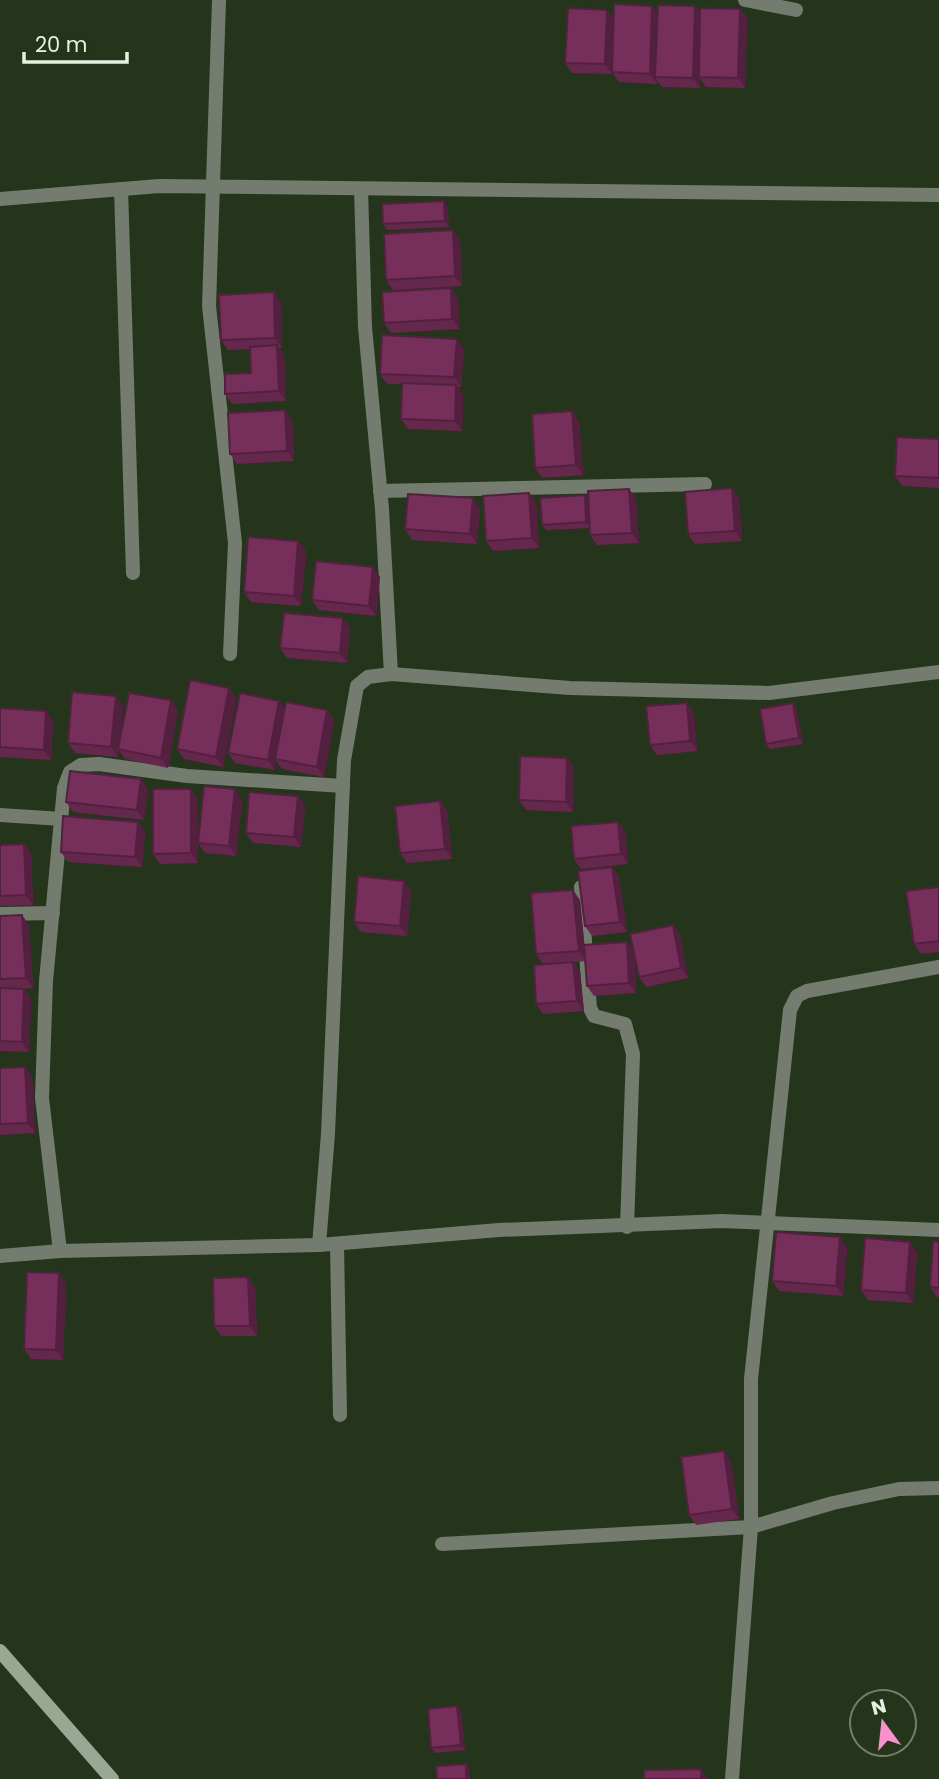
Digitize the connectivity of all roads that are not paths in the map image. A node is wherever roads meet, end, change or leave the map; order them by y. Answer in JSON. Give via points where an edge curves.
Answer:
{"nodes":[{"id":1,"x":219,"y":0,"type":"edge"},
{"id":2,"x":745,"y":0,"type":"edge"},
{"id":3,"x":796,"y":10,"type":"dead end"},
{"id":4,"x":213,"y":187,"type":"junction"},
{"id":5,"x":121,"y":189,"type":"junction"},
{"id":6,"x":361,"y":189,"type":"junction"},
{"id":7,"x":939,"y":195,"type":"edge"},
{"id":8,"x":0,"y":199,"type":"edge"},
{"id":9,"x":705,"y":484,"type":"dead end"},
{"id":10,"x":380,"y":491,"type":"junction"},
{"id":11,"x":133,"y":573,"type":"dead end"},
{"id":12,"x":230,"y":654,"type":"dead end"},
{"id":13,"x":939,"y":672,"type":"edge"},
{"id":14,"x":391,"y":674,"type":"junction"},
{"id":15,"x":343,"y":786,"type":"junction"},
{"id":16,"x":0,"y":815,"type":"edge"},
{"id":17,"x":62,"y":819,"type":"junction"},
{"id":18,"x":582,"y":887,"type":"edge"},
{"id":19,"x":53,"y":913,"type":"junction"},
{"id":20,"x":0,"y":914,"type":"edge"},
{"id":21,"x":939,"y":967,"type":"edge"},
{"id":22,"x":769,"y":1221,"type":"junction"},
{"id":23,"x":627,"y":1227,"type":"junction"},
{"id":24,"x":939,"y":1230,"type":"edge"},
{"id":25,"x":337,"y":1244,"type":"junction"},
{"id":26,"x":319,"y":1245,"type":"junction"},
{"id":27,"x":60,"y":1251,"type":"junction"},
{"id":28,"x":0,"y":1256,"type":"edge"},
{"id":29,"x":340,"y":1415,"type":"dead end"},
{"id":30,"x":939,"y":1488,"type":"edge"},
{"id":31,"x":751,"y":1527,"type":"junction"},
{"id":32,"x":442,"y":1544,"type":"dead end"},
{"id":33,"x":0,"y":1651,"type":"edge"},
{"id":34,"x":113,"y":1779,"type":"edge"},
{"id":35,"x":732,"y":1779,"type":"edge"}],
"edges":[{"from":1,"to":4,"type":"street"},
{"from":2,"to":3,"type":"street"},
{"from":4,"to":5,"type":"street"},
{"from":4,"to":6,"type":"street"},
{"from":4,"to":12,"type":"street","via":[[209,306],[234,543]]},
{"from":5,"to":8,"type":"street"},
{"from":5,"to":11,"type":"street"},
{"from":6,"to":7,"type":"street"},
{"from":6,"to":10,"type":"street","via":[[365,327]]},
{"from":9,"to":10,"type":"street"},
{"from":10,"to":14,"type":"street"},
{"from":13,"to":14,"type":"street","via":[[769,693],[570,688]]},
{"from":14,"to":15,"type":"street","via":[[368,677],[357,685]]},
{"from":15,"to":17,"type":"street","via":[[81,765],[70,772],[64,788]]},
{"from":15,"to":26,"type":"street"},
{"from":16,"to":17,"type":"street"},
{"from":17,"to":19,"type":"street"},
{"from":18,"to":23,"type":"street","via":[[590,1008],[594,1016],[625,1024],[633,1054]]},
{"from":19,"to":20,"type":"street"},
{"from":19,"to":27,"type":"street","via":[[42,1098]]},
{"from":21,"to":22,"type":"street","via":[[832,984],[797,996],[790,1010]]},
{"from":22,"to":23,"type":"street"},
{"from":22,"to":24,"type":"street"},
{"from":22,"to":31,"type":"street","via":[[751,1379]]},
{"from":23,"to":25,"type":"street","via":[[499,1230]]},
{"from":25,"to":26,"type":"street"},
{"from":25,"to":29,"type":"street"},
{"from":26,"to":27,"type":"street"},
{"from":27,"to":28,"type":"street"},
{"from":30,"to":31,"type":"street","via":[[899,1489]]},
{"from":31,"to":32,"type":"street"},
{"from":31,"to":35,"type":"street"},
{"from":33,"to":34,"type":"street"}]}
